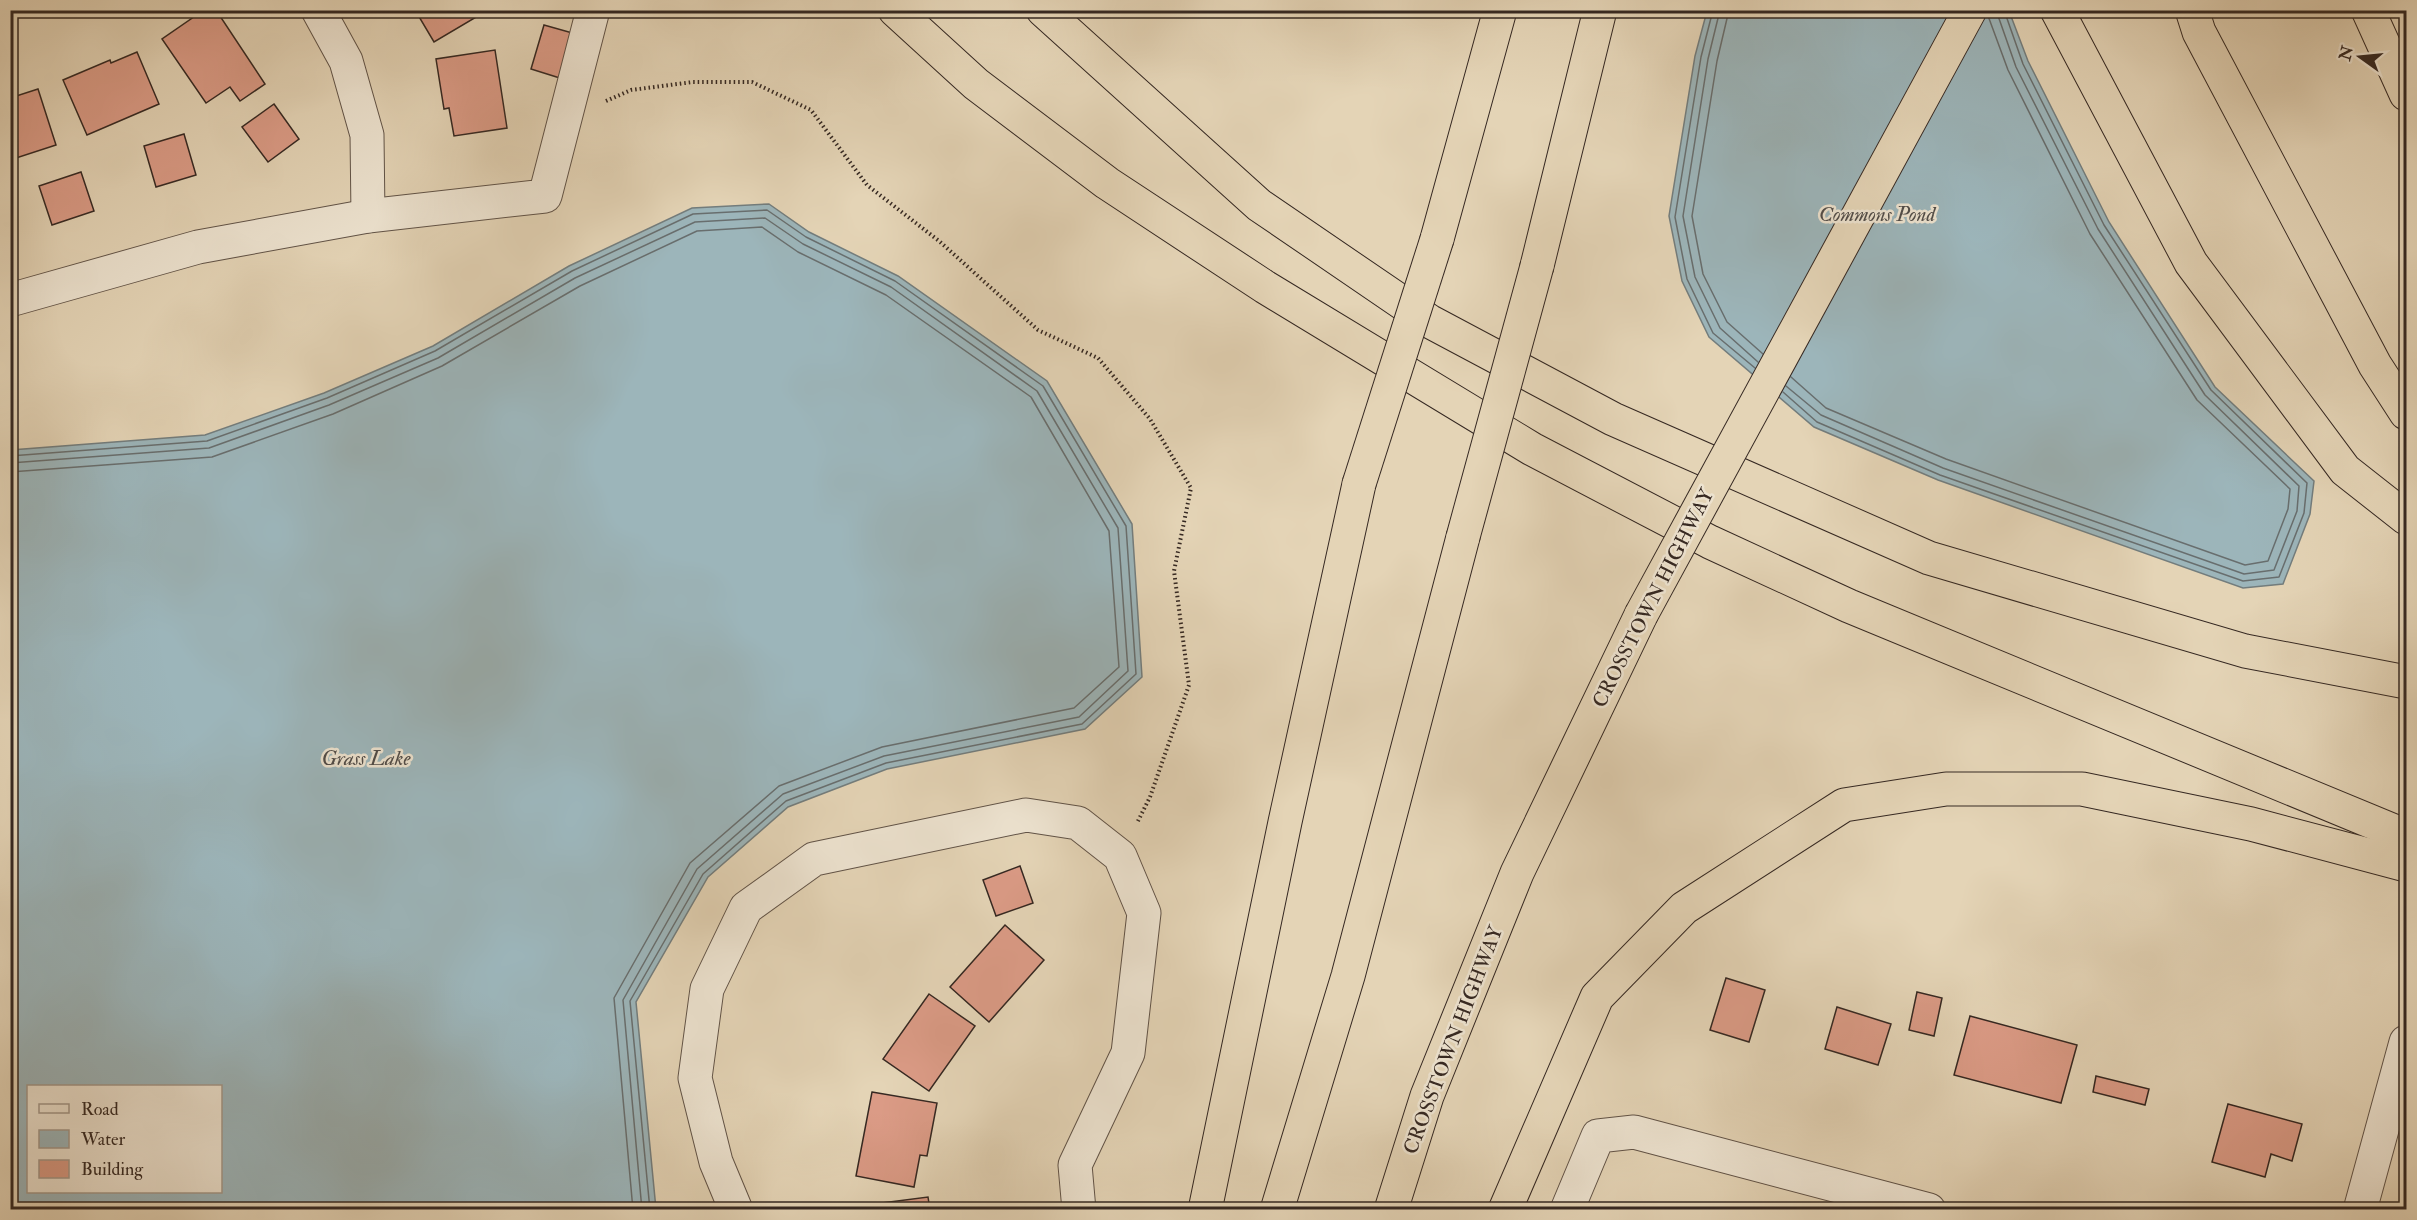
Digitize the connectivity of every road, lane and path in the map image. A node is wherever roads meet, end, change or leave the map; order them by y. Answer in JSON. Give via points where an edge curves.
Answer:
{"nodes":[{"id":1,"x":318,"y":10,"type":"edge"},
{"id":2,"x":593,"y":10,"type":"edge"},
{"id":3,"x":895,"y":10,"type":"edge"},
{"id":4,"x":1042,"y":10,"type":"edge"},
{"id":5,"x":1066,"y":10,"type":"edge"},
{"id":6,"x":1500,"y":10,"type":"edge"},
{"id":7,"x":1600,"y":10,"type":"edge"},
{"id":8,"x":1970,"y":10,"type":"edge"},
{"id":9,"x":2057,"y":10,"type":"edge"},
{"id":10,"x":2192,"y":10,"type":"edge"},
{"id":11,"x":2368,"y":10,"type":"edge"},
{"id":12,"x":1098,"y":63,"type":"junction"},
{"id":13,"x":2406,"y":94,"type":"edge"},
{"id":14,"x":565,"y":118,"type":"junction"},
{"id":15,"x":368,"y":216,"type":"junction"},
{"id":16,"x":10,"y":300,"type":"edge"},
{"id":17,"x":2406,"y":413,"type":"edge"},
{"id":18,"x":2406,"y":518,"type":"edge"},
{"id":19,"x":2406,"y":682,"type":"edge"},
{"id":20,"x":2406,"y":836,"type":"edge"},
{"id":21,"x":1120,"y":856,"type":"junction"},
{"id":22,"x":2406,"y":865,"type":"edge"},
{"id":23,"x":2406,"y":1042,"type":"edge"},
{"id":24,"x":736,"y":1209,"type":"edge"},
{"id":25,"x":1079,"y":1209,"type":"edge"},
{"id":26,"x":1205,"y":1209,"type":"edge"},
{"id":27,"x":1276,"y":1209,"type":"edge"},
{"id":28,"x":1390,"y":1209,"type":"edge"},
{"id":29,"x":1504,"y":1209,"type":"edge"},
{"id":30,"x":1567,"y":1209,"type":"edge"},
{"id":31,"x":1929,"y":1209,"type":"edge"},
{"id":32,"x":2360,"y":1209,"type":"edge"}],
"edges":[{"from":1,"to":15,"type":"street","via":[[346,61],[367,135]]},
{"from":2,"to":14,"type":"street"},
{"from":3,"to":20,"type":"highway","via":[[976,84],[1107,183],[1264,287],[1532,449],[1710,542],[1849,606]]},
{"from":4,"to":12,"type":"highway"},
{"from":5,"to":12,"type":"highway"},
{"from":6,"to":26,"type":"highway","bridge":true,"via":[[1437,239],[1359,484],[1284,822]]},
{"from":7,"to":27,"type":"highway","bridge":true,"via":[[1537,266],[1348,976]]},
{"from":8,"to":28,"type":"highway","name":"CROSSTOWN HIGHWAY","bridge":true,"via":[[1641,615],[1517,873],[1427,1096]]},
{"from":9,"to":18,"type":"highway","via":[[2191,263],[2345,470]]},
{"from":10,"to":17,"type":"highway","via":[[2199,32],[2369,354]]},
{"from":11,"to":13,"type":"highway"},
{"from":12,"to":19,"type":"highway","via":[[1258,205],[1429,321],[1613,419],[1929,558],[2245,651]]},
{"from":14,"to":15,"type":"street","via":[[545,196]]},
{"from":14,"to":21,"type":"path","via":[[631,90],[693,82],[752,82],[811,110],[867,185],[939,241],[1038,330],[1098,358],[1150,418],[1191,488],[1174,572],[1190,685],[1150,797]]},
{"from":15,"to":16,"type":"street","via":[[198,247]]},
{"from":21,"to":24,"type":"street","via":[[1078,824],[1026,815],[814,859],[746,908],[707,988],[695,1078],[716,1162]]},
{"from":21,"to":25,"type":"street","via":[[1144,913],[1128,1053],[1075,1165]]},
{"from":22,"to":29,"type":"highway","via":[[2251,824],[2082,789],[1946,789],[1844,805],[1684,908],[1597,997]]},
{"from":23,"to":32,"type":"street"},
{"from":30,"to":31,"type":"street","via":[[1598,1136],[1634,1132]]}]}
